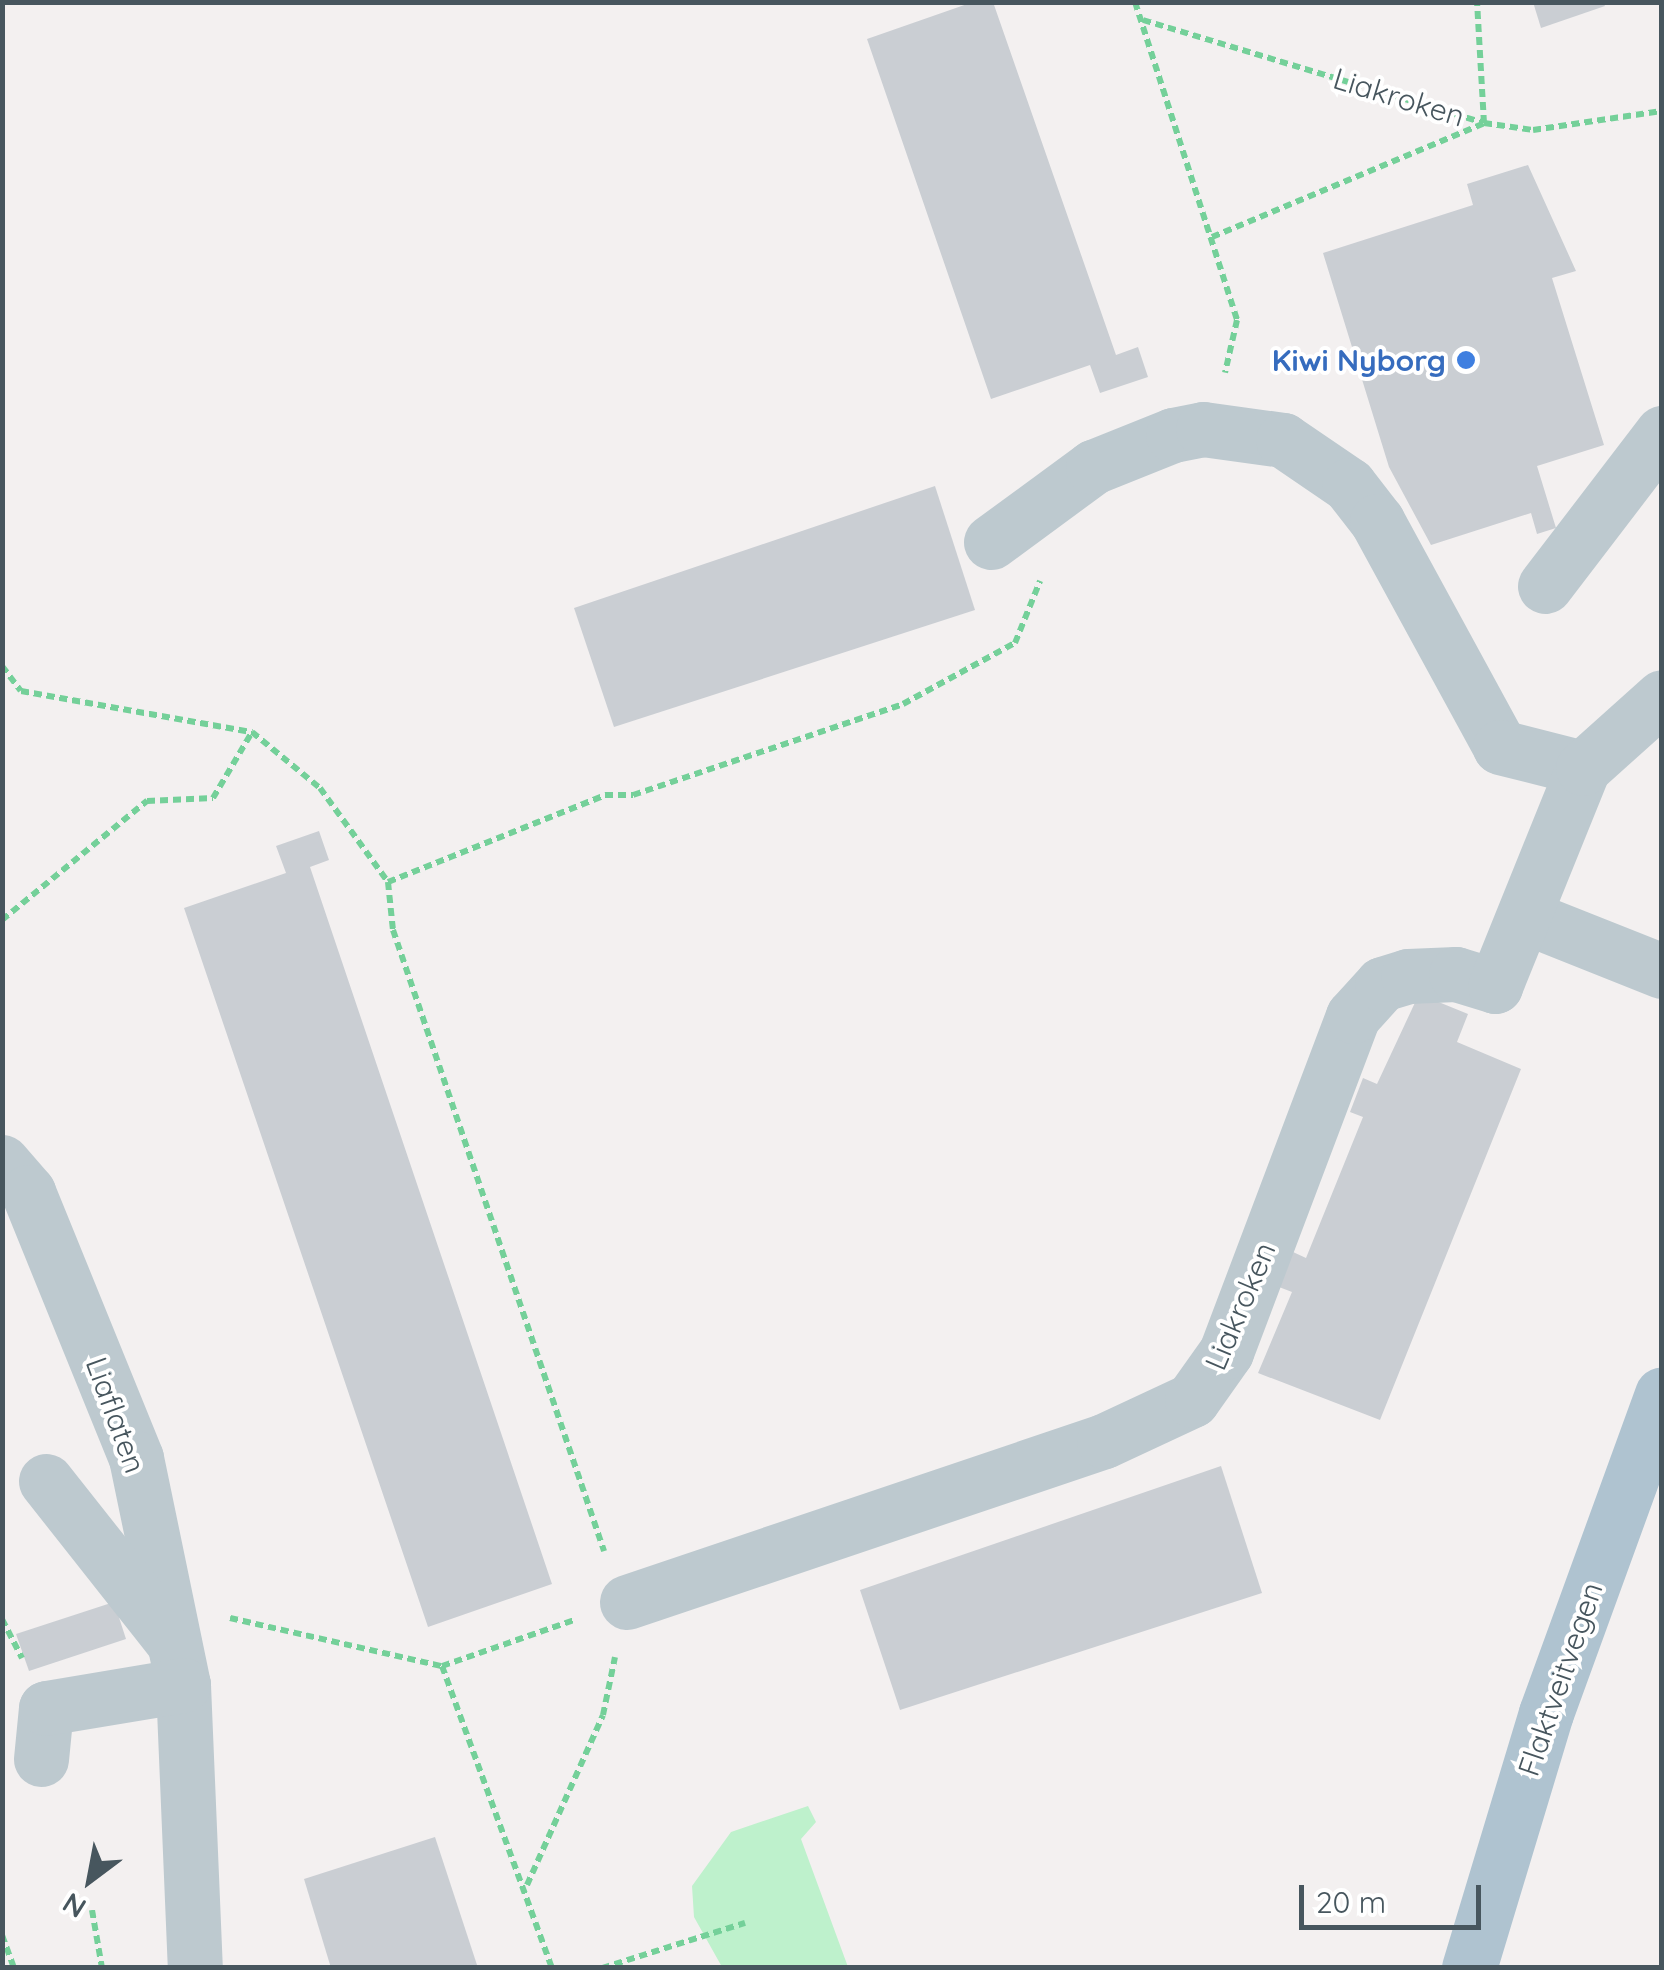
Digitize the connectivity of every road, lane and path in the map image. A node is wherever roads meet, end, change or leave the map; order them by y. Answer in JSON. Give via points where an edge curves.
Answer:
{"nodes":[{"id":1,"x":1136,"y":2,"type":"edge"},
{"id":2,"x":1477,"y":2,"type":"edge"},
{"id":3,"x":1142,"y":20,"type":"junction"},
{"id":4,"x":1662,"y":111,"type":"edge"},
{"id":5,"x":1484,"y":123,"type":"junction"},
{"id":6,"x":1212,"y":237,"type":"junction"},
{"id":7,"x":1203,"y":429,"type":"junction"},
{"id":8,"x":1662,"y":433,"type":"edge"},
{"id":9,"x":990,"y":542,"type":"dead end"},
{"id":10,"x":1043,"y":574,"type":"dead end"},
{"id":11,"x":1546,"y":586,"type":"dead end"},
{"id":12,"x":2,"y":666,"type":"edge"},
{"id":13,"x":1662,"y":697,"type":"edge"},
{"id":14,"x":252,"y":732,"type":"junction"},
{"id":15,"x":1582,"y":768,"type":"junction"},
{"id":16,"x":388,"y":882,"type":"junction"},
{"id":17,"x":1526,"y":917,"type":"junction"},
{"id":18,"x":2,"y":920,"type":"edge"},
{"id":19,"x":1662,"y":972,"type":"edge"},
{"id":20,"x":2,"y":1162,"type":"edge"},
{"id":21,"x":1662,"y":1394,"type":"edge"},
{"id":22,"x":46,"y":1481,"type":"dead end"},
{"id":23,"x":627,"y":1602,"type":"junction"},
{"id":24,"x":174,"y":1644,"type":"junction"},
{"id":25,"x":442,"y":1666,"type":"junction"},
{"id":26,"x":40,"y":1759,"type":"dead end"},
{"id":27,"x":527,"y":1885,"type":"junction"},
{"id":28,"x":92,"y":1910,"type":"dead end"},
{"id":29,"x":745,"y":1923,"type":"dead end"},
{"id":30,"x":2,"y":1935,"type":"edge"},
{"id":31,"x":14,"y":1968,"type":"edge"},
{"id":32,"x":102,"y":1968,"type":"edge"},
{"id":33,"x":194,"y":1968,"type":"edge"},
{"id":34,"x":552,"y":1968,"type":"edge"},
{"id":35,"x":602,"y":1968,"type":"edge"},
{"id":36,"x":1469,"y":1968,"type":"edge"}],
"edges":[{"from":1,"to":3,"type":"path"},
{"from":2,"to":5,"type":"path"},
{"from":3,"to":5,"type":"path","name":"Liakroken"},
{"from":3,"to":6,"type":"path"},
{"from":4,"to":5,"type":"path","name":"Liakroken","via":[[1533,130]]},
{"from":5,"to":6,"type":"path"},
{"from":6,"to":7,"type":"path","via":[[1238,342]]},
{"from":7,"to":9,"type":"street","via":[[1093,466]]},
{"from":7,"to":15,"type":"street","via":[[1283,440],[1349,485],[1500,746]]},
{"from":8,"to":11,"type":"street"},
{"from":10,"to":16,"type":"path","via":[[1015,643],[903,704],[633,795],[605,794]]},
{"from":12,"to":14,"type":"path","via":[[21,692]]},
{"from":13,"to":15,"type":"street","name":"Liakroken"},
{"from":14,"to":16,"type":"path","via":[[320,788]]},
{"from":14,"to":18,"type":"path","via":[[212,798],[147,801]]},
{"from":15,"to":17,"type":"street","name":"Liakroken"},
{"from":16,"to":23,"type":"path","via":[[393,930]]},
{"from":17,"to":19,"type":"street"},
{"from":17,"to":23,"type":"street","name":"Liakroken","via":[[1496,986],[1435,971],[1367,995],[1226,1352],[1192,1400],[1104,1441]]},
{"from":20,"to":24,"type":"street","name":"Liaflaten","via":[[28,1192],[136,1458]]},
{"from":21,"to":36,"type":"main road","name":"Flaktveitvegen","via":[[1546,1712]]},
{"from":22,"to":24,"type":"street"},
{"from":23,"to":25,"type":"path"},
{"from":23,"to":27,"type":"path","via":[[602,1715]]},
{"from":24,"to":25,"type":"path"},
{"from":24,"to":26,"type":"street","via":[[46,1708]]},
{"from":24,"to":33,"type":"street","name":"Liaflaten"},
{"from":25,"to":27,"type":"path"},
{"from":27,"to":34,"type":"path"},
{"from":28,"to":32,"type":"path"},
{"from":29,"to":35,"type":"path"},
{"from":30,"to":31,"type":"path"}]}
